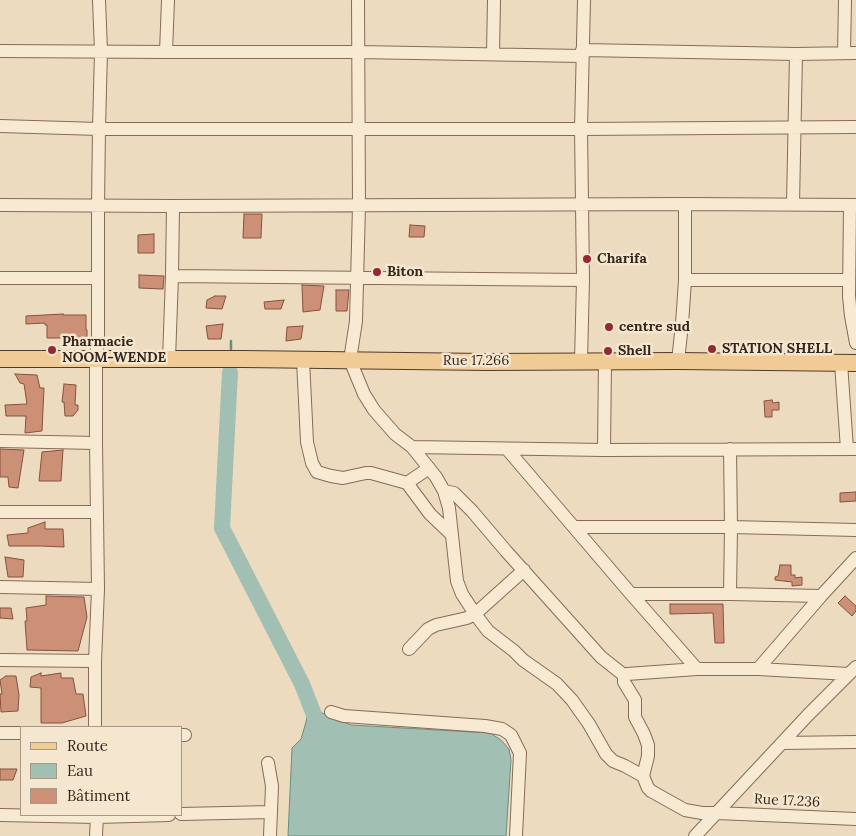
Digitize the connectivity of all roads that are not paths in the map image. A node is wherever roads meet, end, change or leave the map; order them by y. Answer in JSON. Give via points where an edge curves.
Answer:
{"nodes":[{"id":1,"x":99,"y":0,"type":"edge"},
{"id":2,"x":168,"y":0,"type":"edge"},
{"id":3,"x":358,"y":0,"type":"edge"},
{"id":4,"x":494,"y":0,"type":"edge"},
{"id":5,"x":584,"y":0,"type":"edge"},
{"id":6,"x":845,"y":0,"type":"edge"},
{"id":7,"x":0,"y":51,"type":"edge"},
{"id":8,"x":101,"y":51,"type":"junction"},
{"id":9,"x":166,"y":52,"type":"junction"},
{"id":10,"x":358,"y":52,"type":"junction"},
{"id":11,"x":582,"y":53,"type":"junction"},
{"id":12,"x":850,"y":53,"type":"edge"},
{"id":13,"x":492,"y":54,"type":"junction"},
{"id":14,"x":796,"y":54,"type":"junction"},
{"id":15,"x":0,"y":126,"type":"edge"},
{"id":16,"x":856,"y":127,"type":"edge"},
{"id":17,"x":360,"y":128,"type":"junction"},
{"id":18,"x":794,"y":128,"type":"junction"},
{"id":19,"x":98,"y":129,"type":"junction"},
{"id":20,"x":581,"y":129,"type":"junction"},
{"id":21,"x":685,"y":204,"type":"junction"},
{"id":22,"x":793,"y":204,"type":"junction"},
{"id":23,"x":0,"y":205,"type":"edge"},
{"id":24,"x":582,"y":205,"type":"junction"},
{"id":25,"x":853,"y":205,"type":"edge"},
{"id":26,"x":98,"y":206,"type":"junction"},
{"id":27,"x":173,"y":206,"type":"junction"},
{"id":28,"x":359,"y":206,"type":"junction"},
{"id":29,"x":172,"y":276,"type":"junction"},
{"id":30,"x":0,"y":278,"type":"edge"},
{"id":31,"x":98,"y":278,"type":"junction"},
{"id":32,"x":356,"y":278,"type":"junction"},
{"id":33,"x":583,"y":280,"type":"junction"},
{"id":34,"x":685,"y":280,"type":"junction"},
{"id":35,"x":849,"y":280,"type":"junction"},
{"id":36,"x":856,"y":344,"type":"edge"},
{"id":37,"x":0,"y":359,"type":"edge"},
{"id":38,"x":96,"y":359,"type":"junction"},
{"id":39,"x":169,"y":359,"type":"junction"},
{"id":40,"x":303,"y":360,"type":"junction"},
{"id":41,"x":350,"y":360,"type":"junction"},
{"id":42,"x":581,"y":361,"type":"junction"},
{"id":43,"x":605,"y":361,"type":"junction"},
{"id":44,"x":678,"y":361,"type":"junction"},
{"id":45,"x":849,"y":363,"type":"edge"},
{"id":46,"x":0,"y":441,"type":"edge"},
{"id":47,"x":96,"y":443,"type":"junction"},
{"id":48,"x":412,"y":447,"type":"junction"},
{"id":49,"x":507,"y":449,"type":"junction"},
{"id":50,"x":730,"y":449,"type":"junction"},
{"id":51,"x":851,"y":449,"type":"edge"},
{"id":52,"x":604,"y":450,"type":"junction"},
{"id":53,"x":429,"y":468,"type":"junction"},
{"id":54,"x":407,"y":483,"type":"junction"},
{"id":55,"x":444,"y":491,"type":"junction"},
{"id":56,"x":0,"y":512,"type":"edge"},
{"id":57,"x":97,"y":512,"type":"junction"},
{"id":58,"x":574,"y":527,"type":"junction"},
{"id":59,"x":731,"y":527,"type":"junction"},
{"id":60,"x":856,"y":530,"type":"edge"},
{"id":61,"x":452,"y":535,"type":"junction"},
{"id":62,"x":856,"y":558,"type":"edge"},
{"id":63,"x":524,"y":570,"type":"junction"},
{"id":64,"x":0,"y":587,"type":"edge"},
{"id":65,"x":98,"y":589,"type":"junction"},
{"id":66,"x":631,"y":594,"type":"junction"},
{"id":67,"x":730,"y":594,"type":"junction"},
{"id":68,"x":821,"y":596,"type":"junction"},
{"id":69,"x":475,"y":614,"type":"junction"},
{"id":70,"x":409,"y":649,"type":"dead end"},
{"id":71,"x":0,"y":660,"type":"edge"},
{"id":72,"x":95,"y":661,"type":"junction"},
{"id":73,"x":697,"y":669,"type":"junction"},
{"id":74,"x":758,"y":669,"type":"junction"},
{"id":75,"x":853,"y":671,"type":"edge"},
{"id":76,"x":625,"y":676,"type":"junction"},
{"id":77,"x":331,"y":712,"type":"dead end"},
{"id":78,"x":95,"y":726,"type":"edge"},
{"id":79,"x":0,"y":734,"type":"edge"},
{"id":80,"x":20,"y":734,"type":"edge"},
{"id":81,"x":856,"y":742,"type":"edge"},
{"id":82,"x":782,"y":743,"type":"junction"},
{"id":83,"x":268,"y":762,"type":"dead end"},
{"id":84,"x":643,"y":776,"type":"junction"},
{"id":85,"x":272,"y":812,"type":"junction"},
{"id":86,"x":717,"y":813,"type":"junction"},
{"id":87,"x":182,"y":814,"type":"edge"},
{"id":88,"x":0,"y":816,"type":"edge"},
{"id":89,"x":97,"y":816,"type":"edge"},
{"id":90,"x":856,"y":819,"type":"edge"},
{"id":91,"x":96,"y":836,"type":"edge"},
{"id":92,"x":270,"y":836,"type":"edge"},
{"id":93,"x":516,"y":836,"type":"edge"},
{"id":94,"x":695,"y":836,"type":"edge"}],
"edges":[{"from":1,"to":8,"type":"street"},
{"from":2,"to":9,"type":"street"},
{"from":3,"to":10,"type":"street"},
{"from":4,"to":13,"type":"street"},
{"from":5,"to":11,"type":"street"},
{"from":6,"to":12,"type":"street"},
{"from":7,"to":8,"type":"street"},
{"from":8,"to":9,"type":"street"},
{"from":8,"to":19,"type":"street"},
{"from":9,"to":10,"type":"street"},
{"from":10,"to":13,"type":"street"},
{"from":10,"to":17,"type":"street"},
{"from":11,"to":13,"type":"street"},
{"from":11,"to":14,"type":"street"},
{"from":11,"to":20,"type":"street"},
{"from":12,"to":14,"type":"street"},
{"from":14,"to":18,"type":"street"},
{"from":15,"to":19,"type":"street"},
{"from":16,"to":18,"type":"street"},
{"from":17,"to":19,"type":"street"},
{"from":17,"to":20,"type":"street"},
{"from":17,"to":28,"type":"street"},
{"from":18,"to":20,"type":"street"},
{"from":18,"to":22,"type":"street"},
{"from":19,"to":26,"type":"street"},
{"from":20,"to":24,"type":"street"},
{"from":21,"to":22,"type":"street"},
{"from":21,"to":24,"type":"street"},
{"from":21,"to":34,"type":"street"},
{"from":22,"to":25,"type":"street"},
{"from":23,"to":26,"type":"street"},
{"from":24,"to":28,"type":"street"},
{"from":24,"to":33,"type":"street"},
{"from":25,"to":35,"type":"street"},
{"from":26,"to":27,"type":"street"},
{"from":26,"to":31,"type":"street"},
{"from":27,"to":28,"type":"street"},
{"from":27,"to":29,"type":"street"},
{"from":28,"to":32,"type":"street"},
{"from":29,"to":32,"type":"street"},
{"from":29,"to":39,"type":"street"},
{"from":30,"to":31,"type":"street"},
{"from":31,"to":38,"type":"street"},
{"from":32,"to":33,"type":"street"},
{"from":32,"to":41,"type":"street","via":[[356,321]]},
{"from":33,"to":42,"type":"street"},
{"from":34,"to":35,"type":"street"},
{"from":34,"to":44,"type":"street"},
{"from":35,"to":36,"type":"street"},
{"from":37,"to":38,"type":"main road","name":"Rue 17.266"},
{"from":38,"to":39,"type":"main road","name":"Rue 17.266"},
{"from":38,"to":47,"type":"street"},
{"from":39,"to":40,"type":"main road","name":"Rue 17.266"},
{"from":40,"to":41,"type":"main road","name":"Rue 17.266"},
{"from":40,"to":54,"type":"street","via":[[307,442],[315,469],[338,478],[371,473]]},
{"from":41,"to":42,"type":"main road","name":"Rue 17.266"},
{"from":41,"to":48,"type":"street","via":[[374,410],[395,434]]},
{"from":42,"to":43,"type":"main road","name":"Rue 17.266"},
{"from":43,"to":44,"type":"main road","name":"Rue 17.266"},
{"from":43,"to":52,"type":"street"},
{"from":44,"to":45,"type":"main road","name":"Rue 17.266"},
{"from":45,"to":51,"type":"street"},
{"from":46,"to":47,"type":"street"},
{"from":47,"to":57,"type":"street"},
{"from":48,"to":49,"type":"street"},
{"from":48,"to":53,"type":"street"},
{"from":49,"to":52,"type":"street"},
{"from":49,"to":58,"type":"street"},
{"from":50,"to":51,"type":"street"},
{"from":50,"to":52,"type":"street"},
{"from":50,"to":59,"type":"street"},
{"from":53,"to":54,"type":"street"},
{"from":53,"to":55,"type":"street"},
{"from":54,"to":61,"type":"street","via":[[430,514]]},
{"from":55,"to":61,"type":"street"},
{"from":55,"to":63,"type":"street","via":[[454,493]]},
{"from":56,"to":57,"type":"street"},
{"from":57,"to":65,"type":"street"},
{"from":58,"to":59,"type":"street"},
{"from":58,"to":66,"type":"street"},
{"from":59,"to":60,"type":"street"},
{"from":59,"to":67,"type":"street"},
{"from":61,"to":69,"type":"street","via":[[457,582]]},
{"from":62,"to":68,"type":"street"},
{"from":63,"to":69,"type":"street"},
{"from":63,"to":76,"type":"street","via":[[602,657]]},
{"from":64,"to":65,"type":"street"},
{"from":65,"to":72,"type":"street"},
{"from":66,"to":67,"type":"street"},
{"from":66,"to":73,"type":"street"},
{"from":67,"to":68,"type":"street"},
{"from":68,"to":74,"type":"street"},
{"from":69,"to":70,"type":"street","via":[[428,629]]},
{"from":69,"to":84,"type":"street","via":[[488,631],[557,684],[572,700],[610,758]]},
{"from":71,"to":72,"type":"street"},
{"from":72,"to":78,"type":"street"},
{"from":73,"to":74,"type":"street"},
{"from":73,"to":76,"type":"street"},
{"from":74,"to":75,"type":"street"},
{"from":75,"to":82,"type":"street"},
{"from":76,"to":84,"type":"street","via":[[624,682],[635,700],[635,717],[648,746]]},
{"from":77,"to":93,"type":"street","via":[[344,716],[485,726],[502,729],[511,735],[520,753]]},
{"from":79,"to":80,"type":"street"},
{"from":81,"to":82,"type":"street"},
{"from":82,"to":86,"type":"street"},
{"from":83,"to":85,"type":"street"},
{"from":84,"to":86,"type":"street","name":"Rue 17.236","via":[[651,791],[685,810]]},
{"from":85,"to":87,"type":"street"},
{"from":85,"to":92,"type":"street"},
{"from":86,"to":90,"type":"street","name":"Rue 17.236"},
{"from":86,"to":94,"type":"street"},
{"from":88,"to":89,"type":"street"},
{"from":89,"to":91,"type":"street"}]}
